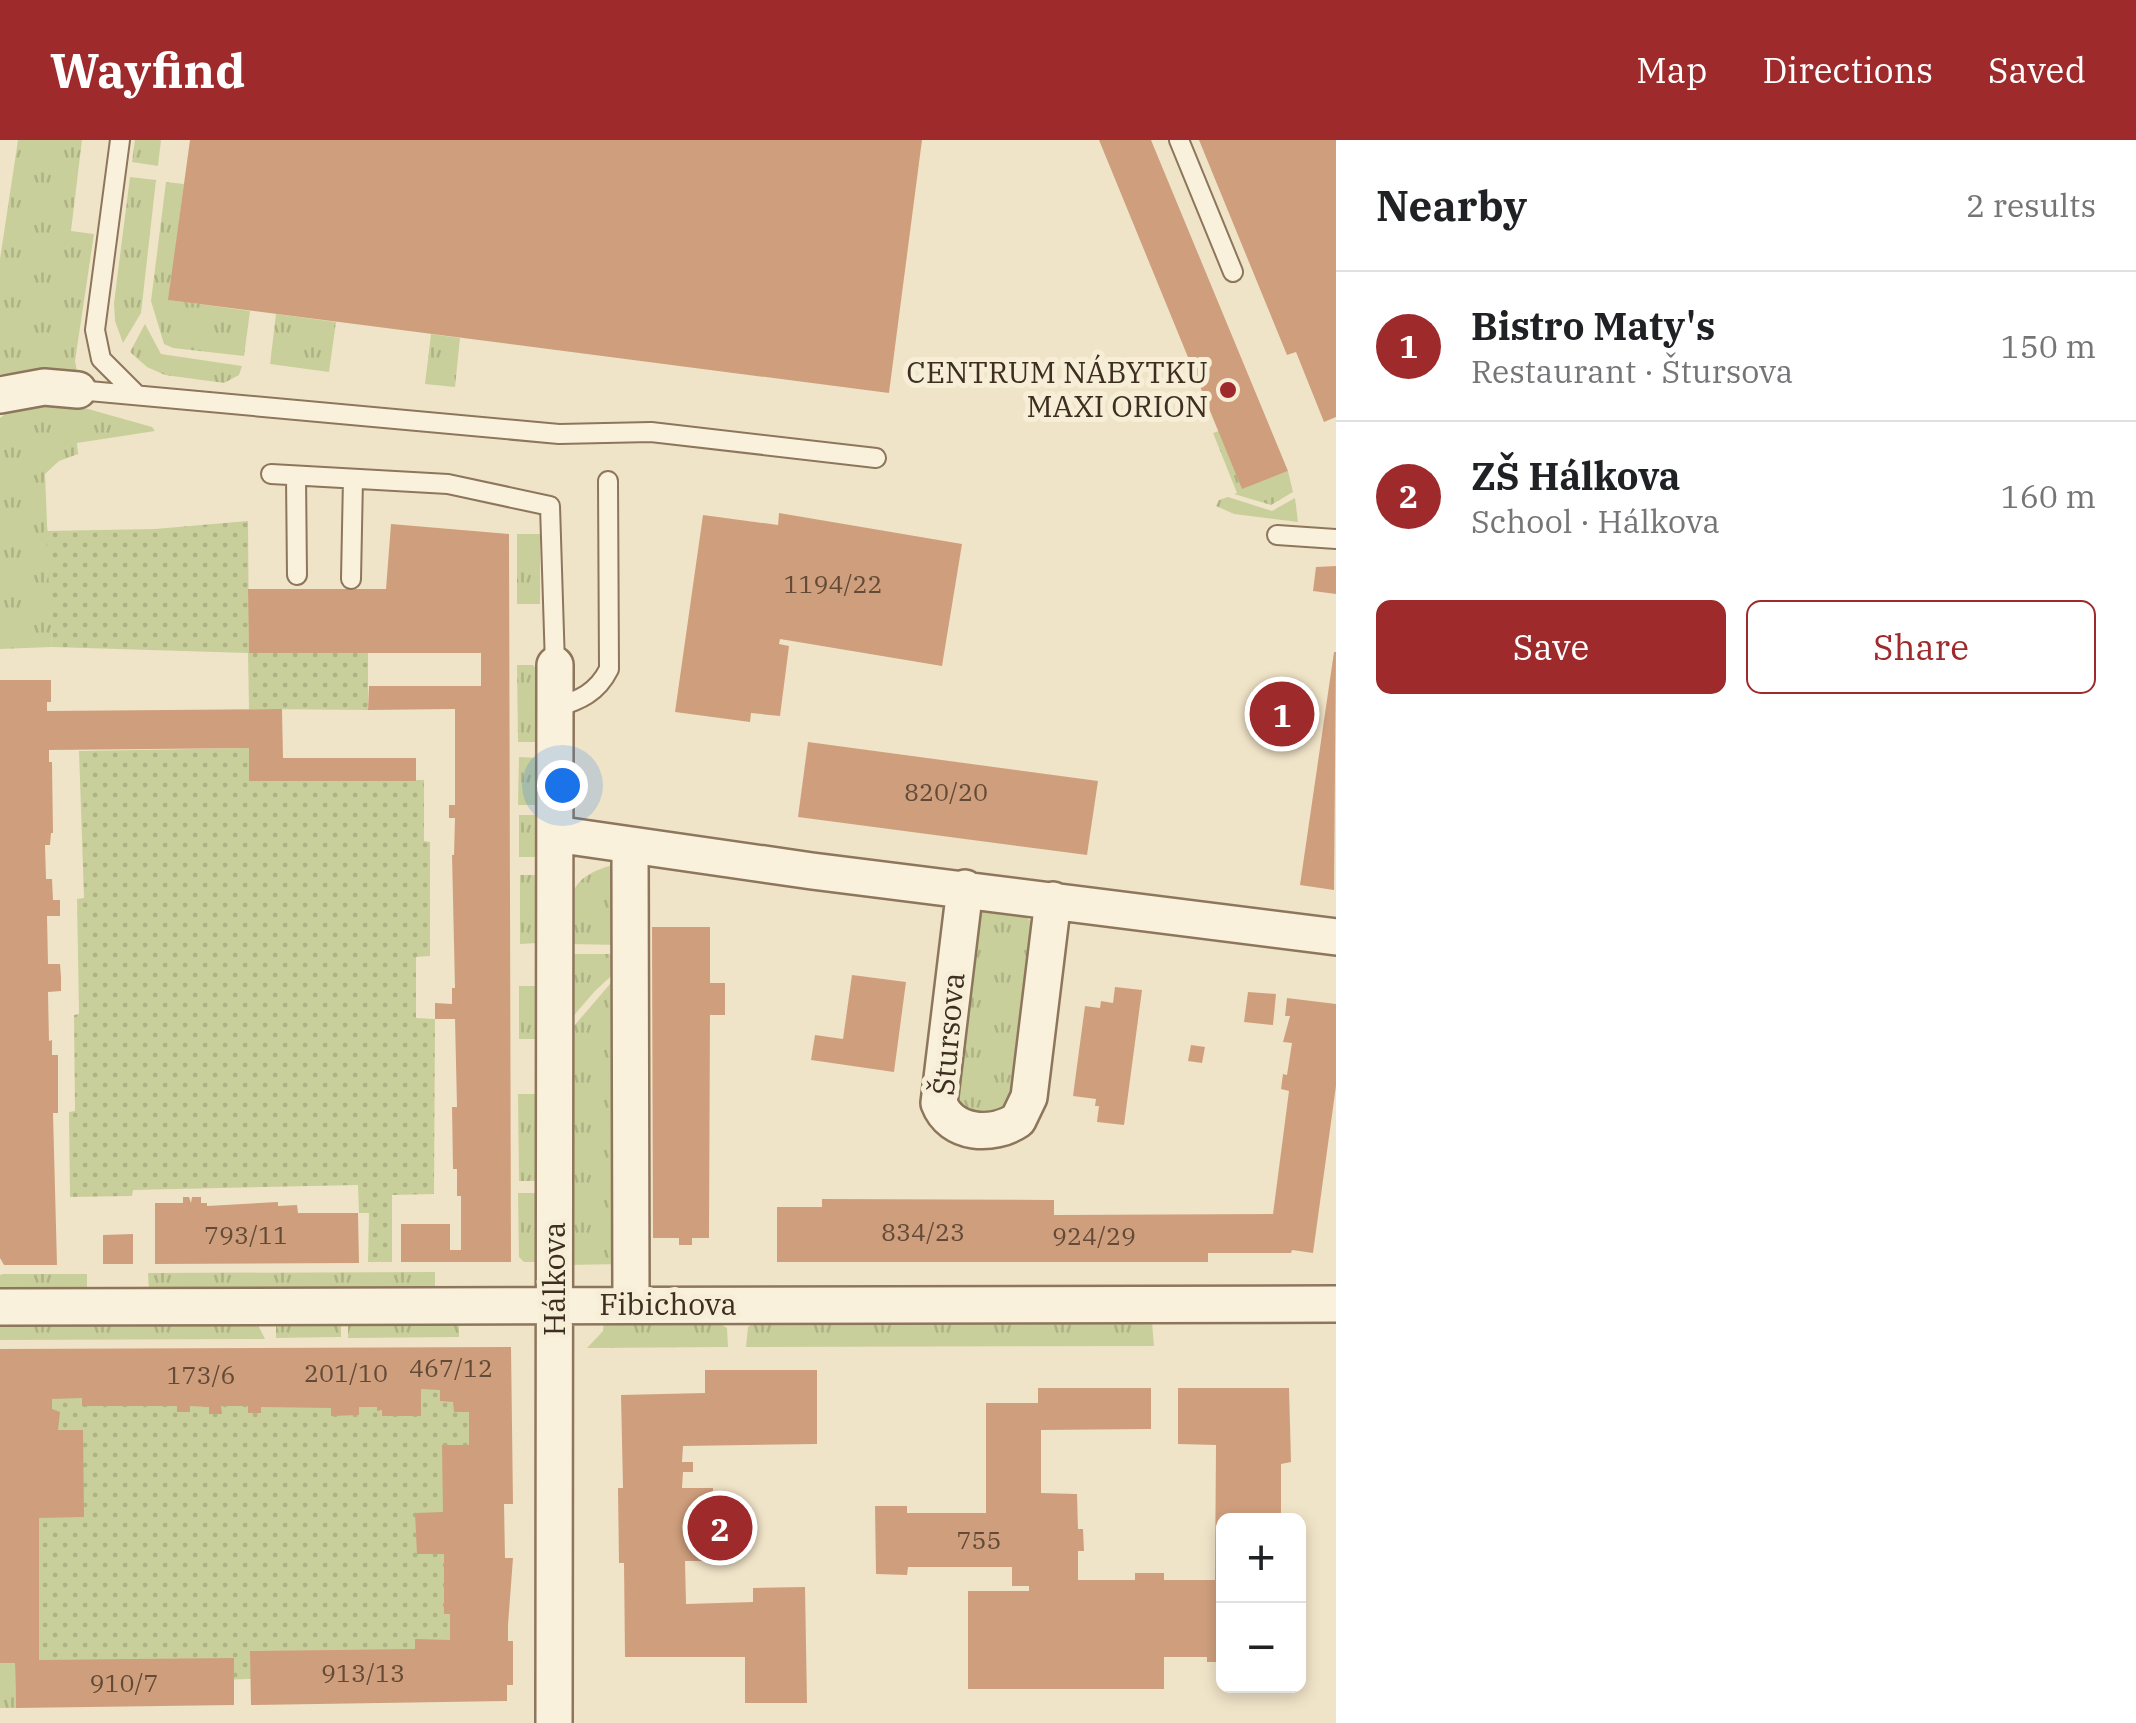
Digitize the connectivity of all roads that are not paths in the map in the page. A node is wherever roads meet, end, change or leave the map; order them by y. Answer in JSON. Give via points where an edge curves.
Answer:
{"nodes":[{"id":1,"x":120,"y":140,"type":"edge"},
{"id":2,"x":1179,"y":140,"type":"edge"},
{"id":3,"x":1233,"y":272,"type":"dead end"},
{"id":4,"x":78,"y":390,"type":"joint"},
{"id":5,"x":135,"y":393,"type":"junction"},
{"id":6,"x":0,"y":395,"type":"edge"},
{"id":7,"x":876,"y":458,"type":"dead end"},
{"id":8,"x":271,"y":474,"type":"dead end"},
{"id":9,"x":296,"y":476,"type":"junction"},
{"id":10,"x":353,"y":479,"type":"junction"},
{"id":11,"x":608,"y":481,"type":"dead end"},
{"id":12,"x":1277,"y":535,"type":"dead end"},
{"id":13,"x":1336,"y":539,"type":"edge"},
{"id":14,"x":298,"y":576,"type":"dead end"},
{"id":15,"x":351,"y":579,"type":"dead end"},
{"id":16,"x":554,"y":665,"type":"joint"},
{"id":17,"x":555,"y":708,"type":"junction"},
{"id":18,"x":555,"y":834,"type":"junction"},
{"id":19,"x":630,"y":847,"type":"junction"},
{"id":20,"x":965,"y":888,"type":"junction"},
{"id":21,"x":1054,"y":900,"type":"junction"},
{"id":22,"x":1336,"y":937,"type":"edge"},
{"id":23,"x":1336,"y":1304,"type":"edge"},
{"id":24,"x":631,"y":1305,"type":"junction"},
{"id":25,"x":556,"y":1306,"type":"junction"},
{"id":26,"x":0,"y":1307,"type":"edge"},
{"id":27,"x":554,"y":1723,"type":"edge"}],
"edges":[{"from":1,"to":5,"type":"lane","via":[[94,330],[101,360]]},
{"from":2,"to":3,"type":"lane"},
{"from":4,"to":5,"type":"lane"},
{"from":4,"to":6,"type":"street","via":[[44,387]]},
{"from":5,"to":7,"type":"lane","via":[[558,434],[650,432]]},
{"from":8,"to":9,"type":"lane"},
{"from":9,"to":10,"type":"lane"},
{"from":9,"to":14,"type":"lane"},
{"from":10,"to":15,"type":"lane"},
{"from":10,"to":16,"type":"lane","via":[[448,484],[550,506]]},
{"from":11,"to":17,"type":"lane","via":[[609,668],[596,690]]},
{"from":12,"to":13,"type":"lane"},
{"from":16,"to":17,"type":"street","name":"Hálkova"},
{"from":17,"to":18,"type":"street","name":"Hálkova"},
{"from":18,"to":19,"type":"street"},
{"from":18,"to":25,"type":"street","name":"Hálkova"},
{"from":19,"to":20,"type":"street"},
{"from":19,"to":24,"type":"street"},
{"from":20,"to":21,"type":"street"},
{"from":20,"to":21,"type":"street","name":"Štursova","via":[[939,1103],[959,1126],[993,1132],[1018,1120],[1029,1098]]},
{"from":21,"to":22,"type":"street"},
{"from":23,"to":24,"type":"street","name":"Fibichova"},
{"from":24,"to":25,"type":"street","name":"Fibichova"},
{"from":25,"to":26,"type":"street","name":"Fibichova"},
{"from":25,"to":27,"type":"street","name":"Hálkova"}]}
